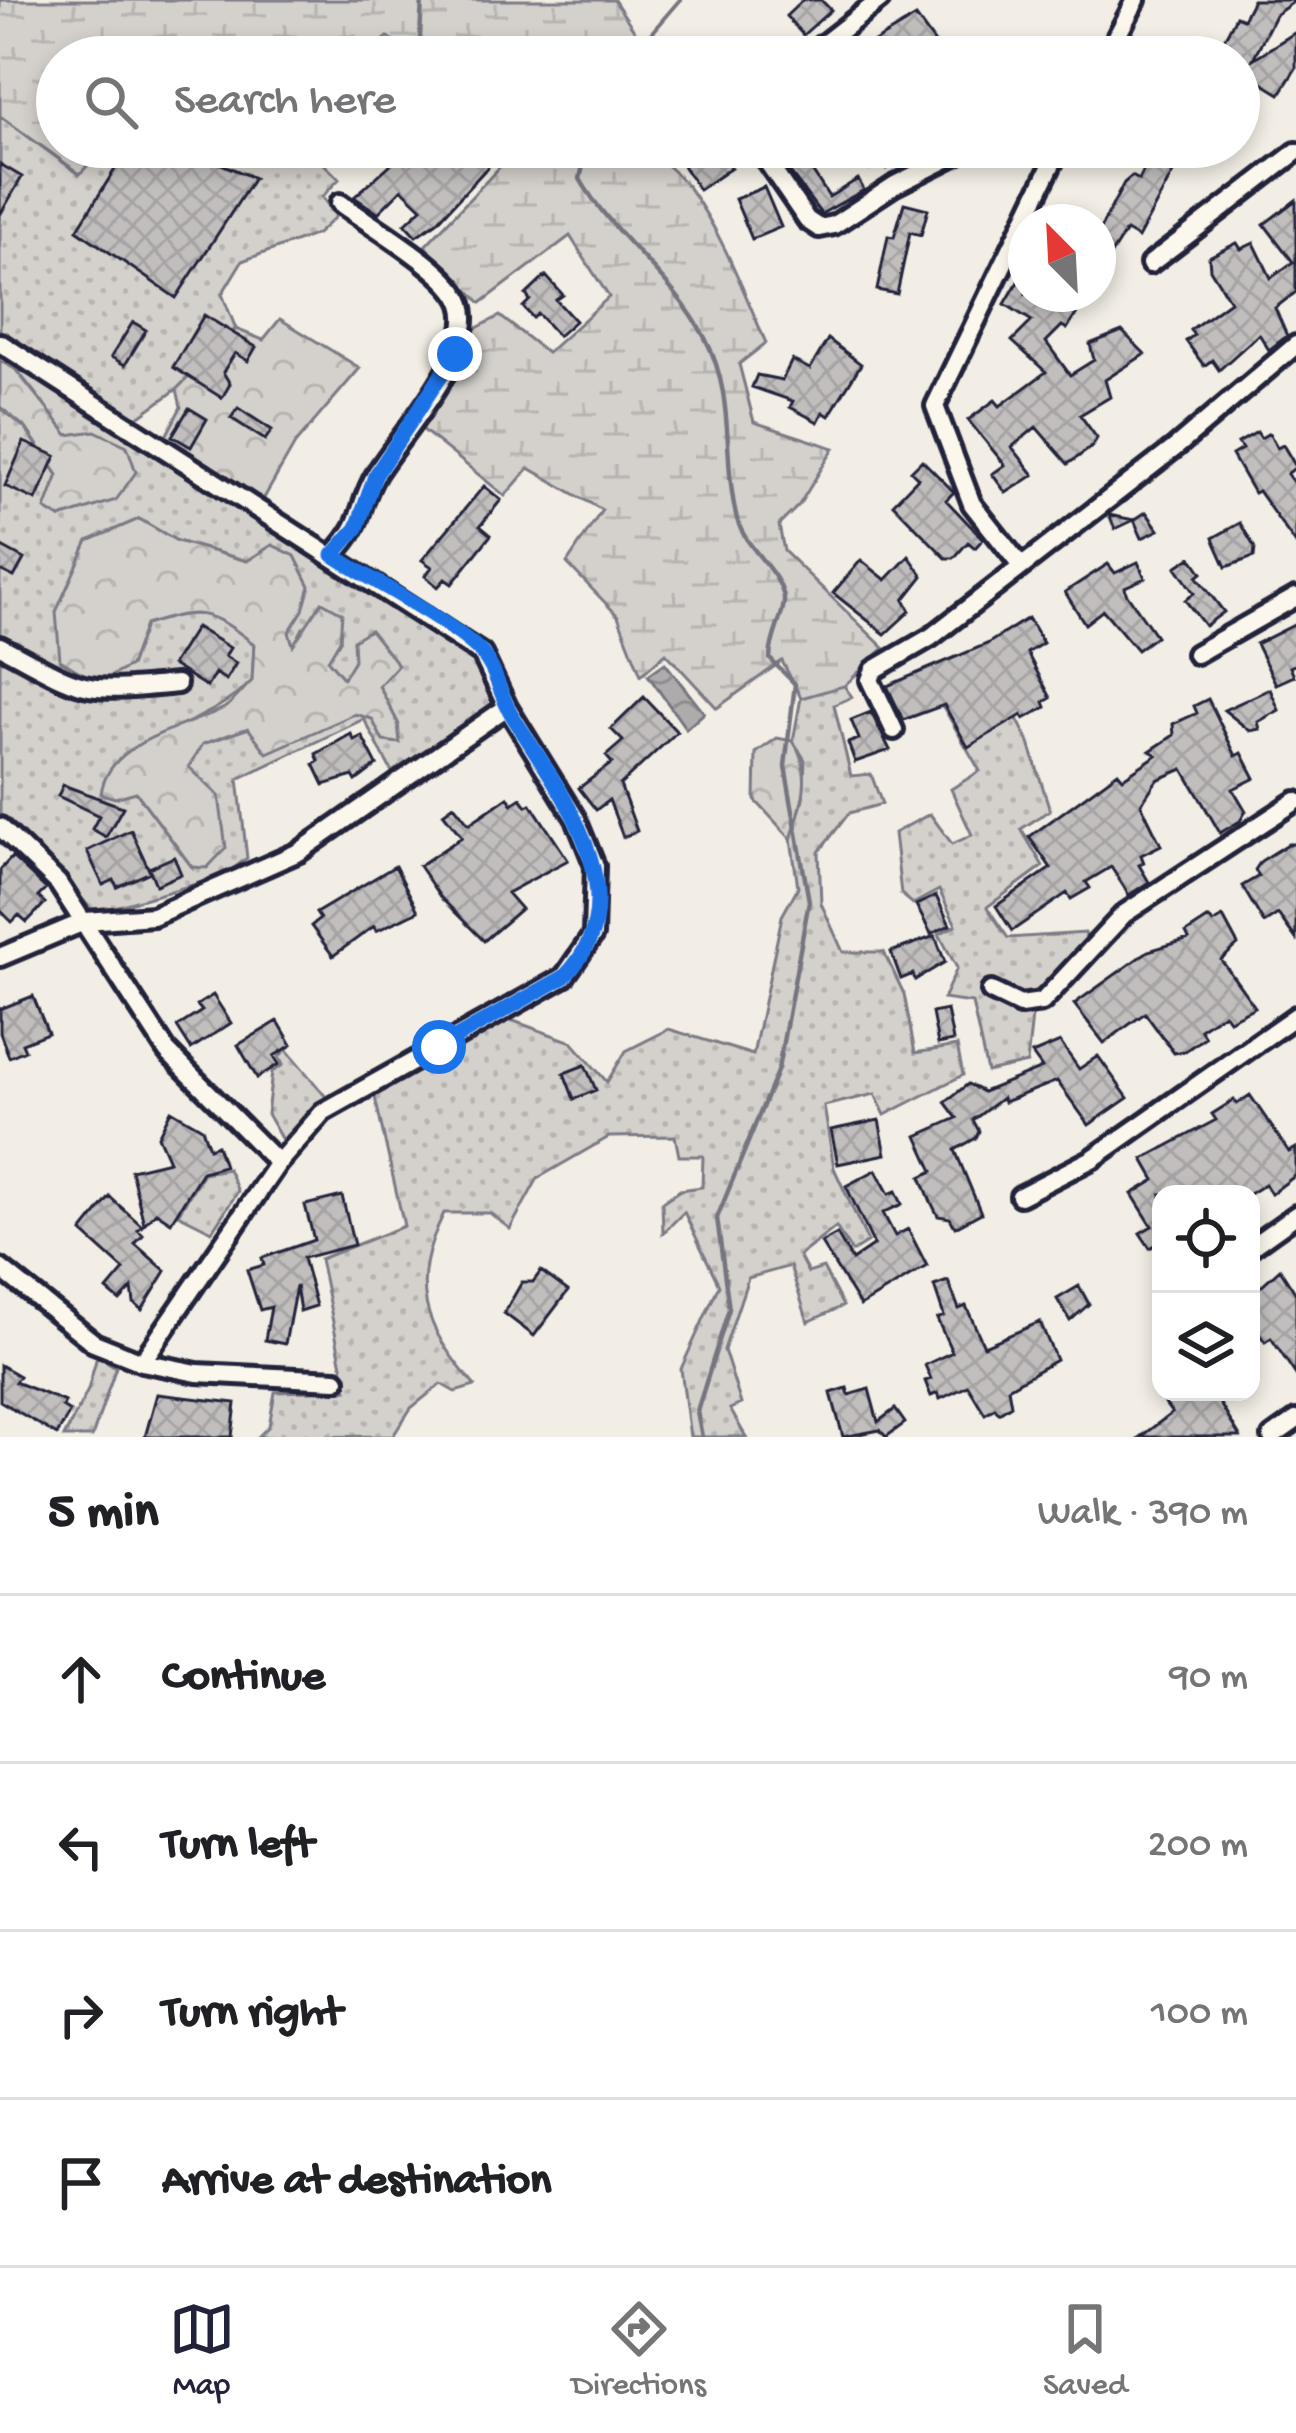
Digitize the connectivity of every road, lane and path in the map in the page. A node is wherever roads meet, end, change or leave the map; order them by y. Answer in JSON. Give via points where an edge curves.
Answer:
{"nodes":[{"id":1,"x":880,"y":0,"type":"edge"},
{"id":2,"x":1136,"y":0,"type":"edge"},
{"id":3,"x":834,"y":36,"type":"edge"},
{"id":4,"x":1117,"y":36,"type":"edge"},
{"id":5,"x":1296,"y":152,"type":"edge"},
{"id":6,"x":771,"y":168,"type":"edge"},
{"id":7,"x":929,"y":168,"type":"edge"},
{"id":8,"x":1050,"y":168,"type":"edge"},
{"id":9,"x":340,"y":203,"type":"dead end"},
{"id":10,"x":1150,"y":263,"type":"dead end"},
{"id":11,"x":0,"y":344,"type":"edge"},
{"id":12,"x":1296,"y":345,"type":"edge"},
{"id":13,"x":333,"y":555,"type":"junction"},
{"id":14,"x":1021,"y":566,"type":"junction"},
{"id":15,"x":1296,"y":597,"type":"edge"},
{"id":16,"x":0,"y":646,"type":"edge"},
{"id":17,"x":1196,"y":654,"type":"dead end"},
{"id":18,"x":177,"y":683,"type":"dead end"},
{"id":19,"x":507,"y":707,"type":"junction"},
{"id":20,"x":894,"y":730,"type":"dead end"},
{"id":21,"x":1296,"y":801,"type":"edge"},
{"id":22,"x":0,"y":827,"type":"edge"},
{"id":23,"x":86,"y":921,"type":"junction"},
{"id":24,"x":0,"y":957,"type":"edge"},
{"id":25,"x":991,"y":992,"type":"dead end"},
{"id":26,"x":1296,"y":1016,"type":"edge"},
{"id":27,"x":278,"y":1162,"type":"junction"},
{"id":28,"x":1020,"y":1196,"type":"dead end"},
{"id":29,"x":1296,"y":1215,"type":"edge"},
{"id":30,"x":1260,"y":1241,"type":"edge"},
{"id":31,"x":0,"y":1268,"type":"edge"},
{"id":32,"x":142,"y":1362,"type":"junction"},
{"id":33,"x":336,"y":1380,"type":"dead end"},
{"id":34,"x":1296,"y":1420,"type":"edge"},
{"id":35,"x":1272,"y":1437,"type":"edge"}],
"edges":[{"from":1,"to":3,"type":"street"},
{"from":2,"to":4,"type":"street"},
{"from":5,"to":10,"type":"street"},
{"from":6,"to":7,"type":"street","via":[[818,228]]},
{"from":8,"to":14,"type":"street","via":[[935,406],[972,504]]},
{"from":9,"to":13,"type":"street","via":[[450,285],[464,328],[375,476],[357,528]]},
{"from":11,"to":13,"type":"street"},
{"from":12,"to":14,"type":"street"},
{"from":13,"to":19,"type":"street","via":[[475,647]]},
{"from":14,"to":20,"type":"street","via":[[931,638],[874,670],[870,680]]},
{"from":15,"to":17,"type":"street"},
{"from":16,"to":18,"type":"street","via":[[76,688]]},
{"from":19,"to":23,"type":"street","via":[[299,852],[153,916]]},
{"from":19,"to":27,"type":"street","via":[[587,844],[595,866],[593,935],[564,977],[336,1103]]},
{"from":21,"to":25,"type":"street","via":[[1124,914],[1042,1002],[1019,1005]]},
{"from":22,"to":23,"type":"street","via":[[35,856]]},
{"from":23,"to":24,"type":"street"},
{"from":23,"to":27,"type":"street","via":[[167,1051]]},
{"from":26,"to":28,"type":"street","via":[[1092,1159]]},
{"from":27,"to":32,"type":"street"},
{"from":29,"to":30,"type":"street"},
{"from":31,"to":32,"type":"street","via":[[94,1343]]},
{"from":32,"to":33,"type":"street"},
{"from":34,"to":35,"type":"street"}]}
